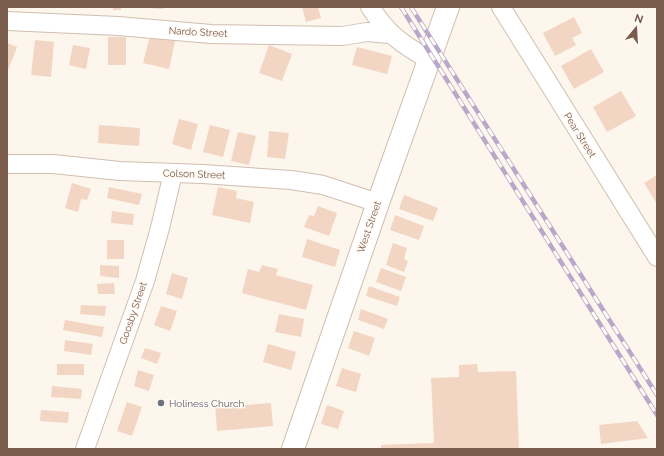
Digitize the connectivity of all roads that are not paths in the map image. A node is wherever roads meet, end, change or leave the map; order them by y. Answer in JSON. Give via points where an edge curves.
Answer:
{"nodes":[{"id":1,"x":370,"y":7,"type":"edge"},
{"id":2,"x":450,"y":7,"type":"edge"},
{"id":3,"x":500,"y":9,"type":"edge"},
{"id":4,"x":7,"y":21,"type":"edge"},
{"id":5,"x":389,"y":34,"type":"junction"},
{"id":6,"x":428,"y":59,"type":"junction"},
{"id":7,"x":7,"y":164,"type":"edge"},
{"id":8,"x":173,"y":173,"type":"junction"},
{"id":9,"x":378,"y":203,"type":"junction"},
{"id":10,"x":657,"y":257,"type":"edge"},
{"id":11,"x":85,"y":449,"type":"edge"},
{"id":12,"x":294,"y":449,"type":"edge"}],
"edges":[{"from":1,"to":5,"type":"street"},
{"from":2,"to":6,"type":"street","name":"West Street"},
{"from":3,"to":10,"type":"street","name":"Pear Street"},
{"from":4,"to":5,"type":"street","name":"Nardo Street","via":[[118,26],[211,34]]},
{"from":5,"to":6,"type":"street"},
{"from":6,"to":9,"type":"street","name":"West Street"},
{"from":7,"to":8,"type":"street","name":"Colson Street","via":[[53,164]]},
{"from":8,"to":9,"type":"street","name":"Colson Street","via":[[291,180],[323,185]]},
{"from":8,"to":11,"type":"street","name":"Goosby Street","via":[[145,281]]},
{"from":9,"to":12,"type":"street","name":"West Street"}]}
